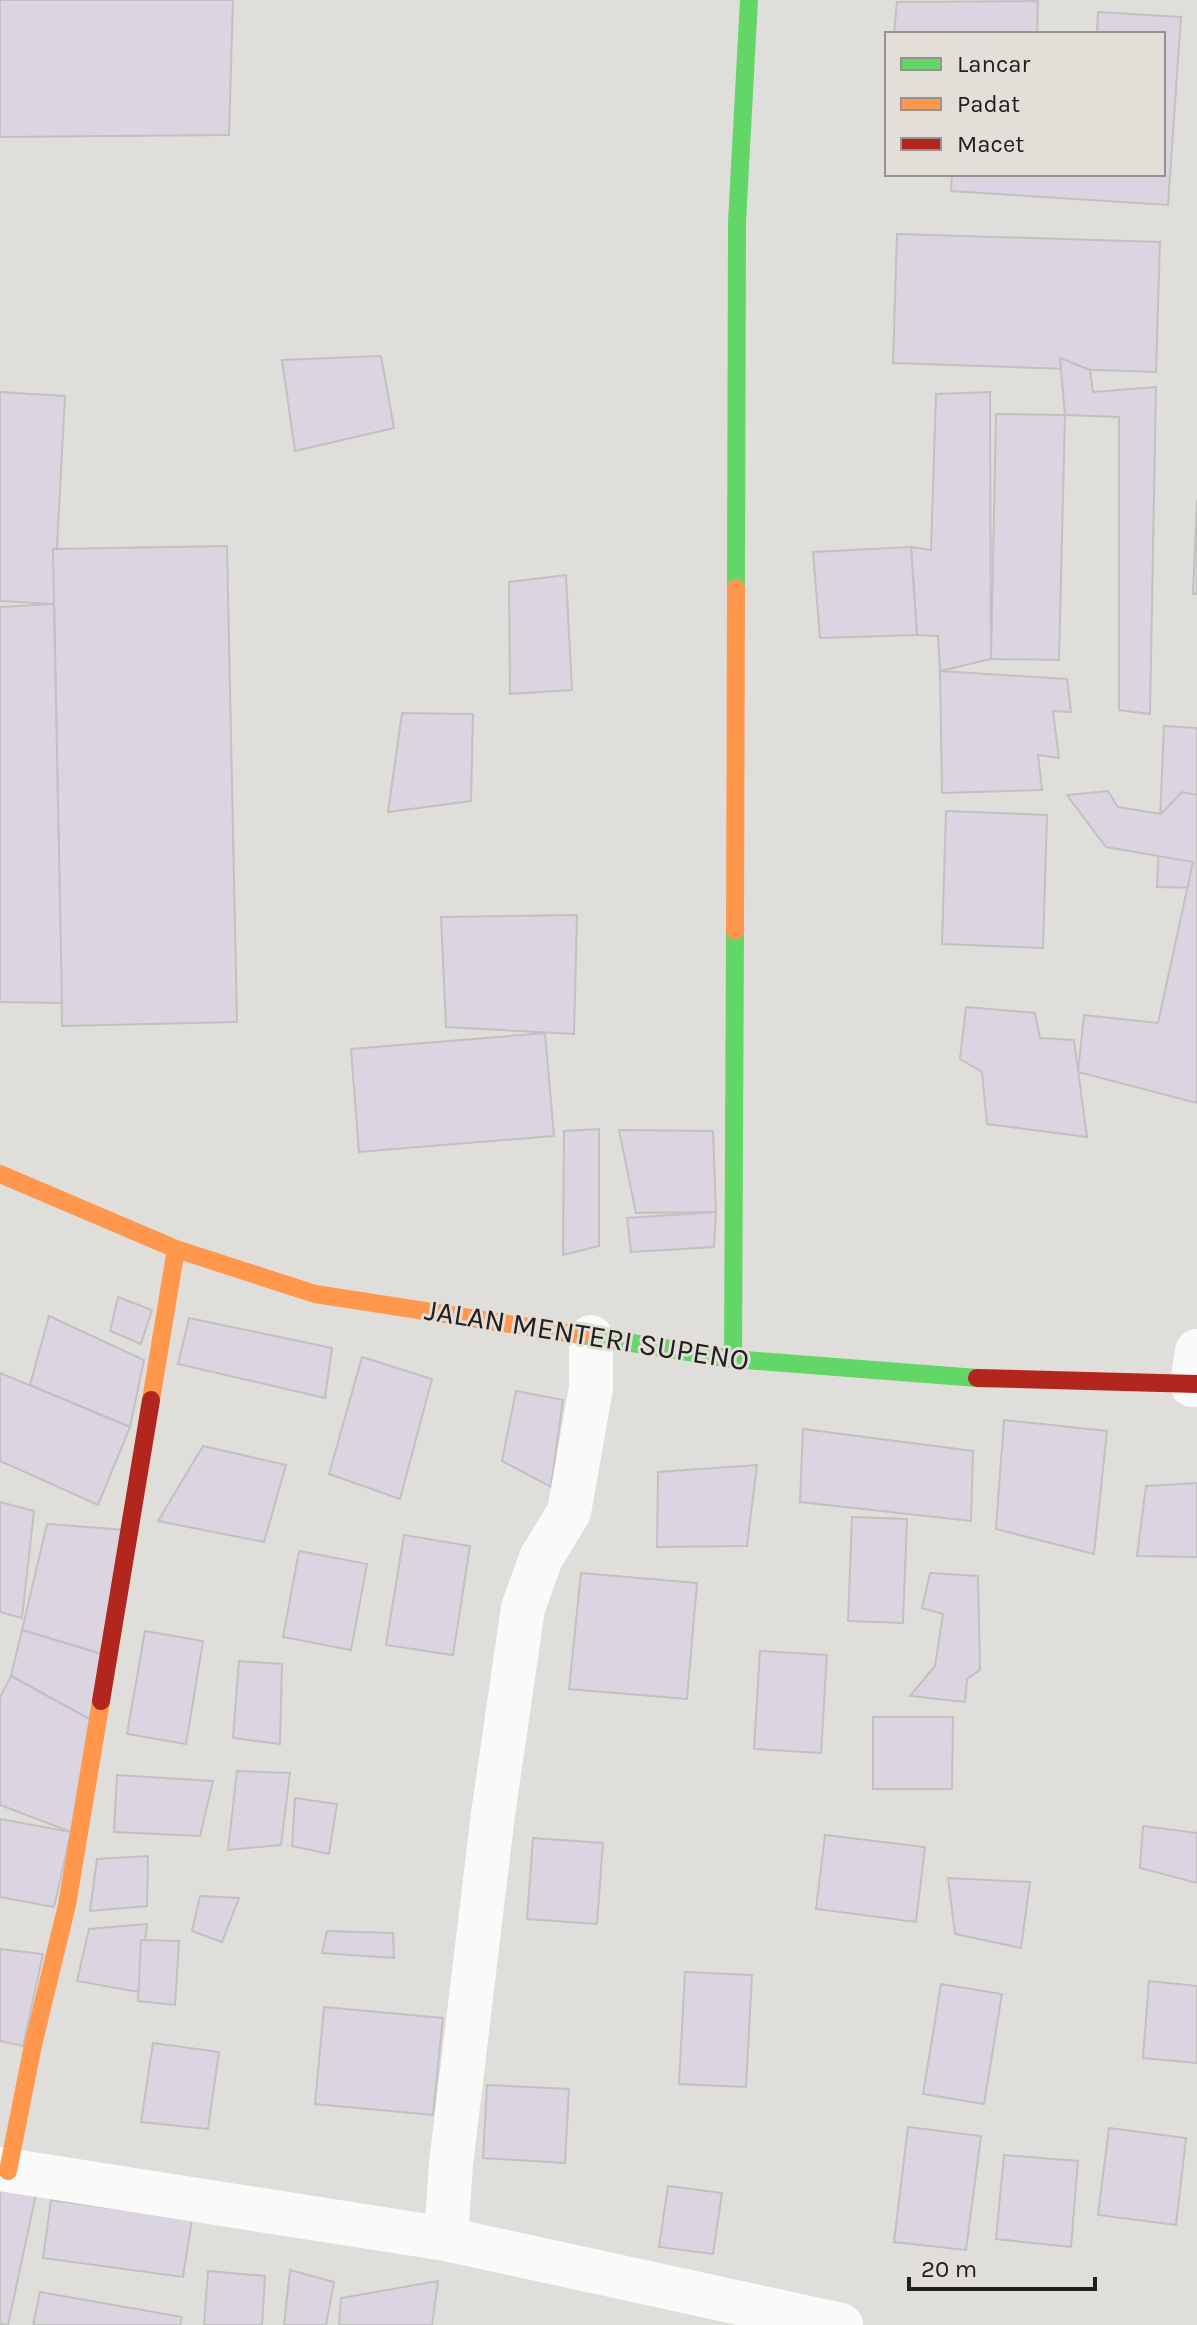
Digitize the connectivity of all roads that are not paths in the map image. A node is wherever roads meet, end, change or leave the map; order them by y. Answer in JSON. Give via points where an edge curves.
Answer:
{"nodes":[{"id":1,"x":749,"y":0,"type":"edge"},
{"id":2,"x":0,"y":1174,"type":"edge"},
{"id":3,"x":176,"y":1249,"type":"junction"},
{"id":4,"x":591,"y":1337,"type":"junction"},
{"id":5,"x":733,"y":1359,"type":"junction"},
{"id":6,"x":1195,"y":1373,"type":"edge"},
{"id":7,"x":4,"y":2170,"type":"edge"},
{"id":8,"x":446,"y":2239,"type":"junction"},
{"id":9,"x":841,"y":2325,"type":"edge"}],
"edges":[{"from":1,"to":5,"type":"street","via":[[737,222]]},
{"from":2,"to":3,"type":"street","name":"JALAN MENTERI SUPENO"},
{"from":3,"to":4,"type":"street","name":"JALAN MENTERI SUPENO","via":[[315,1294]]},
{"from":3,"to":7,"type":"street","via":[[67,1905]]},
{"from":4,"to":5,"type":"street","name":"JALAN MENTERI SUPENO"},
{"from":4,"to":8,"type":"street","via":[[591,1388],[569,1512],[541,1558],[521,1623],[493,1814]]},
{"from":5,"to":6,"type":"street","name":"JALAN MENTERI SUPENO","via":[[924,1376]]},
{"from":7,"to":8,"type":"street"},
{"from":8,"to":9,"type":"street"}]}
